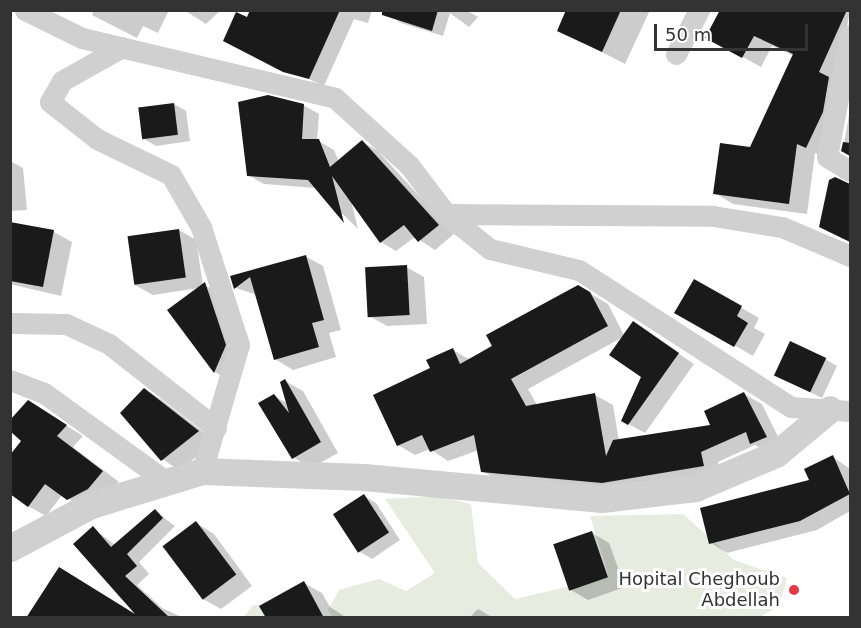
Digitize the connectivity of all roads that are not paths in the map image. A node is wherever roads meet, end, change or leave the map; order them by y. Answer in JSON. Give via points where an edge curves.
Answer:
{"nodes":[{"id":1,"x":25,"y":10,"type":"edge"},
{"id":2,"x":699,"y":10,"type":"edge"},
{"id":3,"x":850,"y":35,"type":"edge"},
{"id":4,"x":122,"y":47,"type":"junction"},
{"id":5,"x":676,"y":54,"type":"dead end"},
{"id":6,"x":850,"y":171,"type":"edge"},
{"id":7,"x":446,"y":214,"type":"junction"},
{"id":8,"x":850,"y":255,"type":"edge"},
{"id":9,"x":10,"y":323,"type":"edge"},
{"id":10,"x":10,"y":380,"type":"edge"},
{"id":11,"x":840,"y":410,"type":"edge"},
{"id":12,"x":216,"y":428,"type":"junction"},
{"id":13,"x":202,"y":471,"type":"junction"},
{"id":14,"x":166,"y":482,"type":"junction"},
{"id":15,"x":15,"y":540,"type":"edge"}],
"edges":[{"from":1,"to":4,"type":"street","via":[[82,38]]},
{"from":2,"to":5,"type":"street"},
{"from":3,"to":6,"type":"street","via":[[827,157]]},
{"from":4,"to":7,"type":"street","via":[[334,98],[409,165]]},
{"from":4,"to":12,"type":"street","via":[[62,81],[50,102],[97,139],[171,175],[201,227],[239,345]]},
{"from":7,"to":8,"type":"street","via":[[712,216],[782,227]]},
{"from":7,"to":11,"type":"street","via":[[490,249],[579,270],[791,407]]},
{"from":9,"to":12,"type":"street","via":[[66,324],[109,344]]},
{"from":10,"to":14,"type":"street","via":[[44,393]]},
{"from":11,"to":13,"type":"street","via":[[776,454],[695,488],[602,499],[364,477]]},
{"from":12,"to":13,"type":"street"},
{"from":13,"to":14,"type":"street"},
{"from":14,"to":15,"type":"street","via":[[91,505]]}]}
